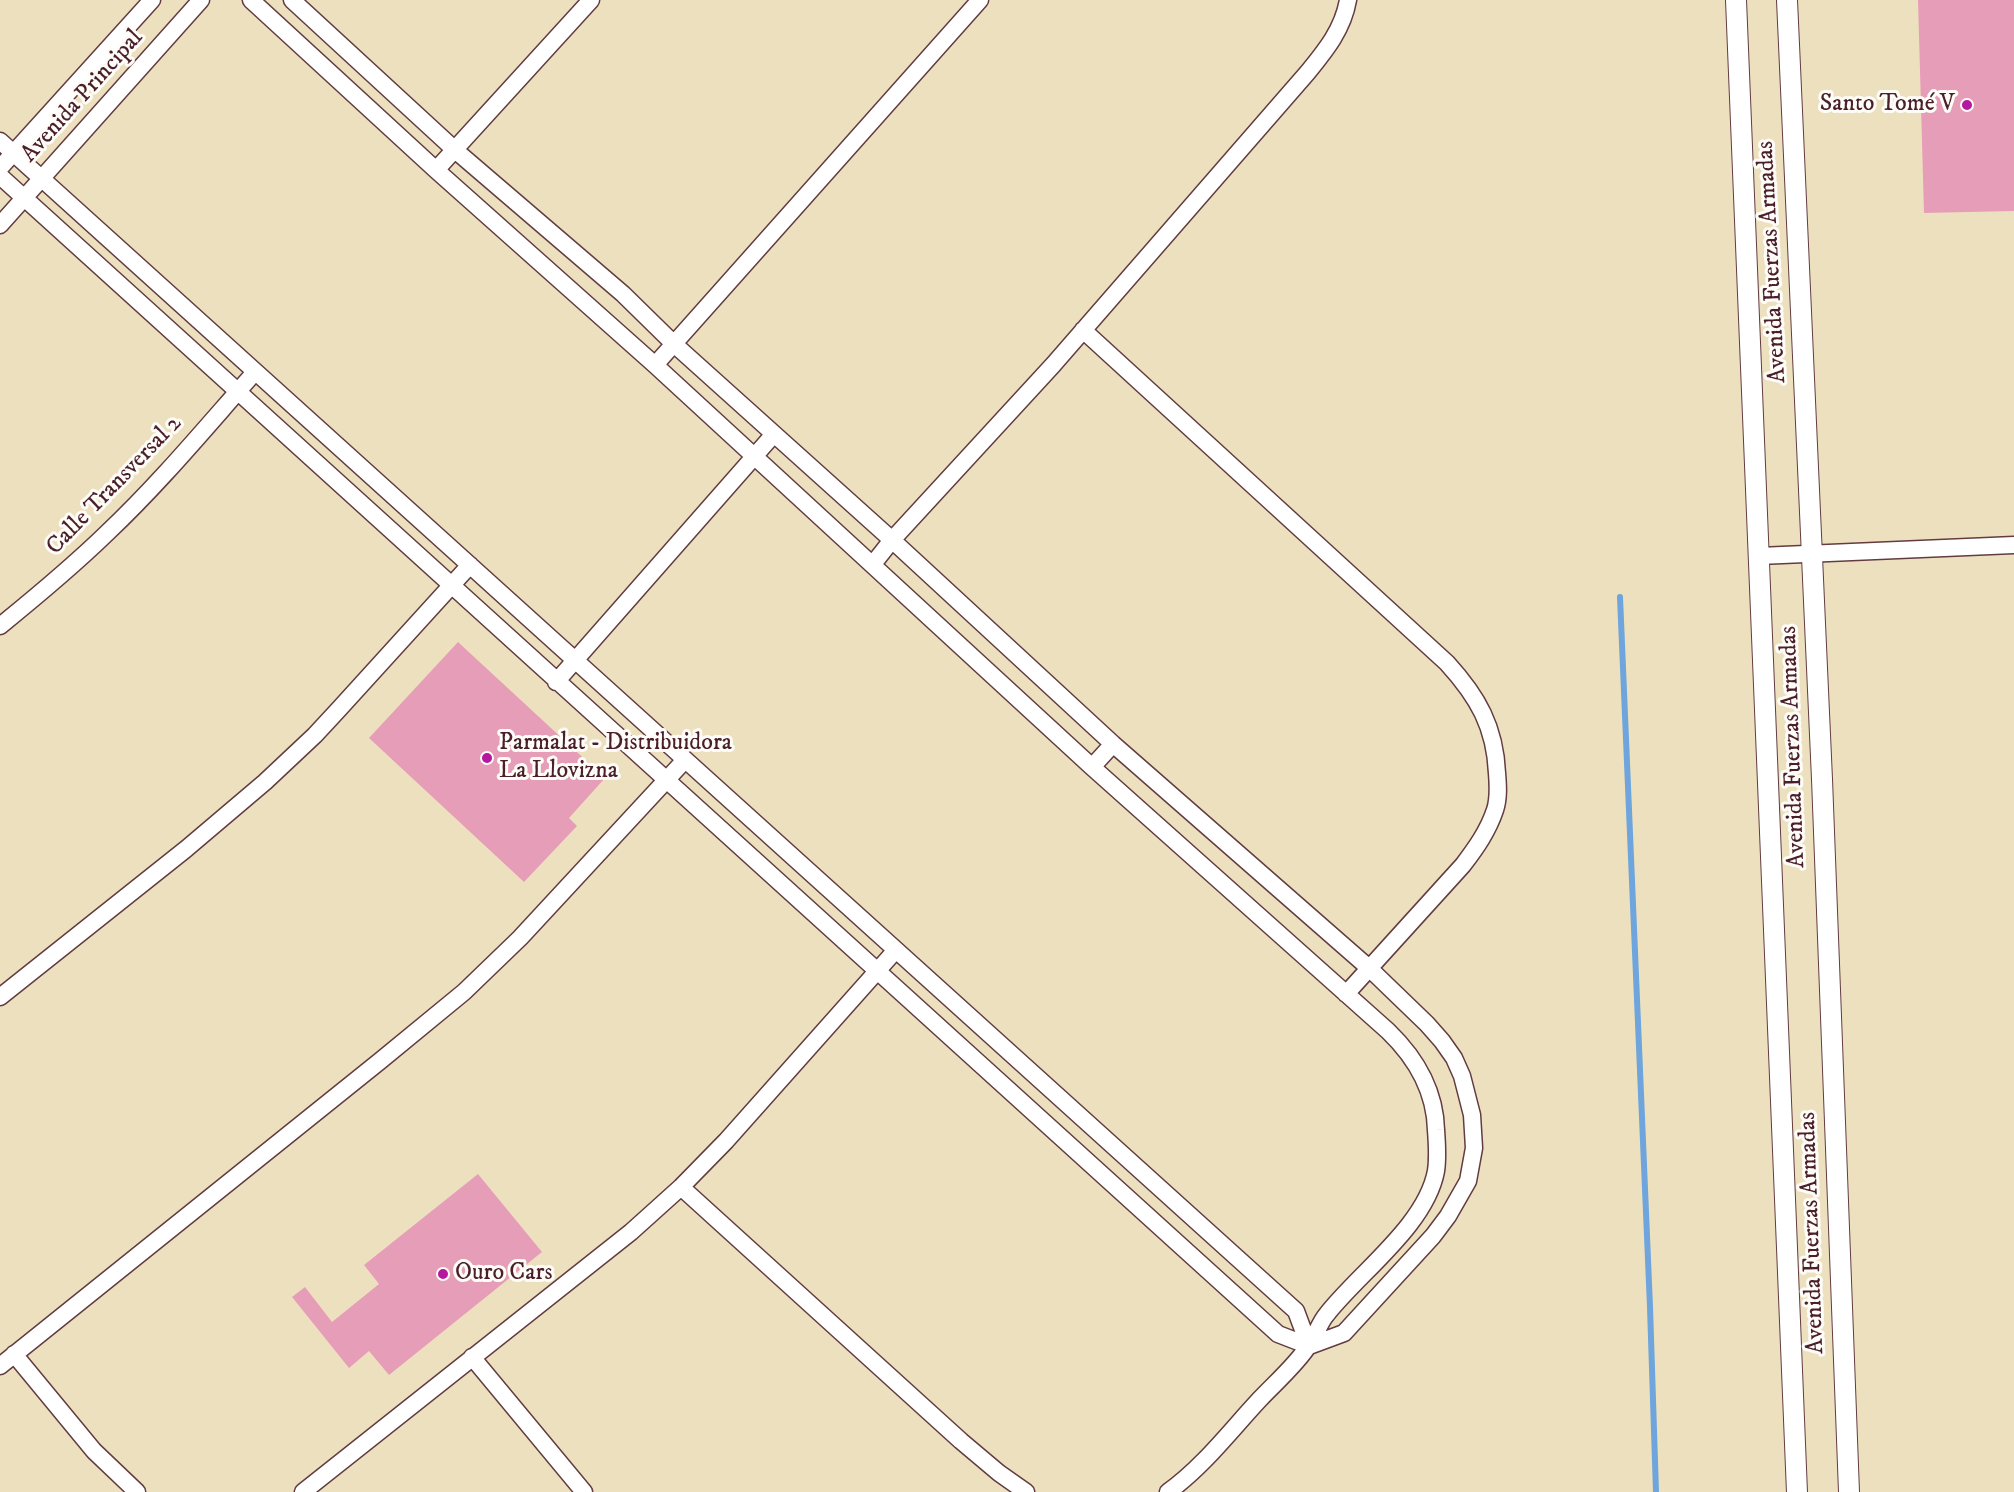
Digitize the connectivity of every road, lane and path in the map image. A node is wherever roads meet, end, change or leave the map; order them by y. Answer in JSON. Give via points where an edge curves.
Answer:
{"nodes":[{"id":1,"x":152,"y":0,"type":"edge"},
{"id":2,"x":201,"y":0,"type":"edge"},
{"id":3,"x":251,"y":0,"type":"edge"},
{"id":4,"x":292,"y":0,"type":"edge"},
{"id":5,"x":591,"y":0,"type":"edge"},
{"id":6,"x":980,"y":0,"type":"edge"},
{"id":7,"x":1348,"y":0,"type":"edge"},
{"id":8,"x":1736,"y":0,"type":"edge"},
{"id":9,"x":1787,"y":0,"type":"edge"},
{"id":10,"x":0,"y":141,"type":"edge"},
{"id":11,"x":455,"y":150,"type":"junction"},
{"id":12,"x":13,"y":153,"type":"junction"},
{"id":13,"x":0,"y":168,"type":"edge"},
{"id":14,"x":436,"y":170,"type":"junction"},
{"id":15,"x":0,"y":176,"type":"edge"},
{"id":16,"x":41,"y":179,"type":"junction"},
{"id":17,"x":24,"y":198,"type":"junction"},
{"id":18,"x":0,"y":225,"type":"edge"},
{"id":19,"x":1083,"y":330,"type":"junction"},
{"id":20,"x":674,"y":344,"type":"junction"},
{"id":21,"x":656,"y":365,"type":"junction"},
{"id":22,"x":255,"y":372,"type":"junction"},
{"id":23,"x":237,"y":393,"type":"junction"},
{"id":24,"x":774,"y":434,"type":"junction"},
{"id":25,"x":754,"y":457,"type":"junction"},
{"id":26,"x":892,"y":540,"type":"junction"},
{"id":27,"x":2014,"y":545,"type":"edge"},
{"id":28,"x":1812,"y":555,"type":"junction"},
{"id":29,"x":1759,"y":556,"type":"junction"},
{"id":30,"x":873,"y":564,"type":"junction"},
{"id":31,"x":470,"y":565,"type":"junction"},
{"id":32,"x":451,"y":586,"type":"junction"},
{"id":33,"x":0,"y":626,"type":"edge"},
{"id":34,"x":575,"y":660,"type":"junction"},
{"id":35,"x":556,"y":682,"type":"junction"},
{"id":36,"x":1113,"y":744,"type":"junction"},
{"id":37,"x":684,"y":760,"type":"junction"},
{"id":38,"x":1092,"y":767,"type":"junction"},
{"id":39,"x":666,"y":781,"type":"junction"},
{"id":40,"x":895,"y":951,"type":"junction"},
{"id":41,"x":1370,"y":968,"type":"junction"},
{"id":42,"x":877,"y":972,"type":"junction"},
{"id":43,"x":1346,"y":994,"type":"junction"},
{"id":44,"x":0,"y":997,"type":"edge"},
{"id":45,"x":681,"y":1187,"type":"junction"},
{"id":46,"x":1413,"y":1219,"type":"junction"},
{"id":47,"x":1433,"y":1236,"type":"junction"},
{"id":48,"x":1309,"y":1346,"type":"junction"},
{"id":49,"x":14,"y":1354,"type":"junction"},
{"id":50,"x":472,"y":1357,"type":"junction"},
{"id":51,"x":0,"y":1366,"type":"edge"},
{"id":52,"x":137,"y":1492,"type":"edge"},
{"id":53,"x":303,"y":1492,"type":"edge"},
{"id":54,"x":584,"y":1492,"type":"edge"},
{"id":55,"x":1026,"y":1492,"type":"edge"},
{"id":56,"x":1168,"y":1492,"type":"edge"},
{"id":57,"x":1797,"y":1492,"type":"edge"},
{"id":58,"x":1849,"y":1492,"type":"edge"}],
"edges":[{"from":1,"to":12,"type":"street","name":"Avenida Principal"},
{"from":2,"to":16,"type":"street","name":"Avenida Principal"},
{"from":3,"to":14,"type":"street"},
{"from":4,"to":11,"type":"street"},
{"from":5,"to":11,"type":"street"},
{"from":6,"to":20,"type":"street"},
{"from":7,"to":19,"type":"street","via":[[1339,29],[1308,72]]},
{"from":8,"to":29,"type":"street","name":"Avenida Fuerzas Armadas"},
{"from":9,"to":28,"type":"street","name":"Avenida Fuerzas Armadas"},
{"from":10,"to":12,"type":"street"},
{"from":11,"to":14,"type":"street"},
{"from":11,"to":20,"type":"street","via":[[623,294]]},
{"from":12,"to":13,"type":"street","name":"Avenida Principal"},
{"from":12,"to":16,"type":"street"},
{"from":14,"to":21,"type":"street"},
{"from":15,"to":17,"type":"street"},
{"from":16,"to":17,"type":"street","name":"Avenida Principal"},
{"from":16,"to":22,"type":"street"},
{"from":17,"to":18,"type":"street","name":"Avenida Principal"},
{"from":17,"to":23,"type":"street"},
{"from":19,"to":26,"type":"street"},
{"from":19,"to":41,"type":"street","via":[[1447,663],[1486,717],[1498,787],[1496,807],[1488,826],[1477,847]]},
{"from":20,"to":21,"type":"street"},
{"from":20,"to":24,"type":"street"},
{"from":21,"to":25,"type":"street"},
{"from":22,"to":23,"type":"street","name":"Calle Transversal 2"},
{"from":22,"to":31,"type":"street"},
{"from":23,"to":32,"type":"street"},
{"from":23,"to":33,"type":"street","name":"Calle Transversal 2","via":[[108,533]]},
{"from":24,"to":25,"type":"street"},
{"from":24,"to":26,"type":"street"},
{"from":25,"to":30,"type":"street"},
{"from":25,"to":34,"type":"street"},
{"from":26,"to":30,"type":"street"},
{"from":26,"to":36,"type":"street"},
{"from":27,"to":28,"type":"street"},
{"from":28,"to":29,"type":"street"},
{"from":28,"to":58,"type":"street","name":"Avenida Fuerzas Armadas"},
{"from":29,"to":57,"type":"street","name":"Avenida Fuerzas Armadas"},
{"from":30,"to":38,"type":"street"},
{"from":31,"to":32,"type":"street"},
{"from":31,"to":34,"type":"street"},
{"from":32,"to":35,"type":"street"},
{"from":32,"to":44,"type":"street","via":[[315,735],[257,789]]},
{"from":34,"to":35,"type":"street"},
{"from":34,"to":37,"type":"street"},
{"from":35,"to":39,"type":"street"},
{"from":36,"to":38,"type":"street"},
{"from":36,"to":41,"type":"street"},
{"from":37,"to":39,"type":"street"},
{"from":37,"to":40,"type":"street"},
{"from":38,"to":43,"type":"street"},
{"from":39,"to":42,"type":"street"},
{"from":39,"to":49,"type":"street","via":[[520,938],[464,992]]},
{"from":40,"to":42,"type":"street"},
{"from":40,"to":48,"type":"street","via":[[1296,1311]]},
{"from":41,"to":43,"type":"street"},
{"from":41,"to":47,"type":"street","via":[[1442,1041],[1458,1067],[1469,1097],[1474,1131],[1472,1166],[1468,1181]]},
{"from":42,"to":45,"type":"street"},
{"from":42,"to":48,"type":"street","via":[[1278,1334]]},
{"from":43,"to":46,"type":"street","via":[[1404,1046],[1433,1100],[1436,1171]]},
{"from":45,"to":50,"type":"street","via":[[631,1232]]},
{"from":45,"to":55,"type":"street","via":[[961,1441]]},
{"from":46,"to":47,"type":"street"},
{"from":46,"to":48,"type":"street","via":[[1326,1315]]},
{"from":47,"to":48,"type":"street","via":[[1344,1333]]},
{"from":48,"to":56,"type":"street","via":[[1192,1472]]},
{"from":49,"to":51,"type":"street"},
{"from":49,"to":52,"type":"street","via":[[94,1451]]},
{"from":50,"to":53,"type":"street"},
{"from":50,"to":54,"type":"street"}]}
